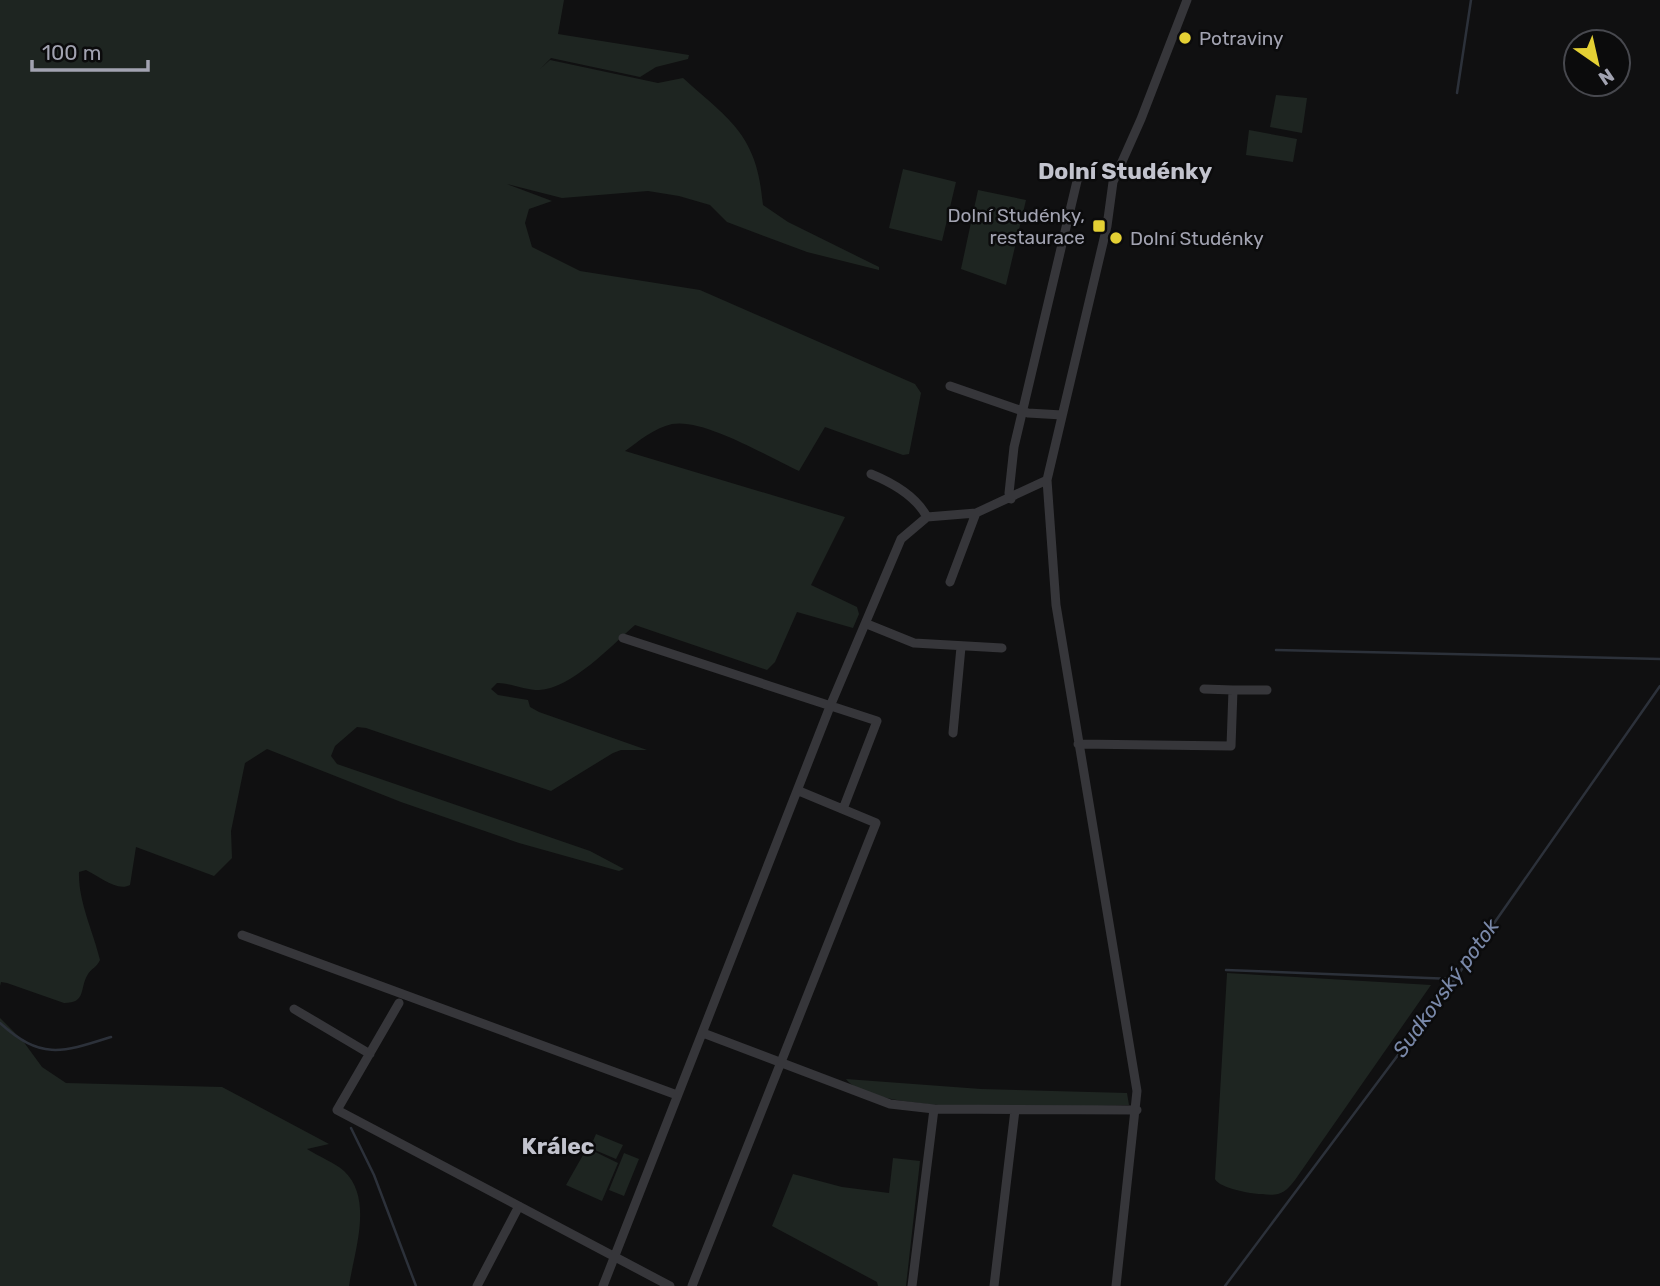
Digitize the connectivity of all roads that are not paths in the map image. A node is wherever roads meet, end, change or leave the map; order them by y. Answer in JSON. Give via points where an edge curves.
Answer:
{"nodes":[{"id":1,"x":1187,"y":0,"type":"edge"},
{"id":2,"x":1077,"y":181,"type":"dead end"},
{"id":3,"x":950,"y":386,"type":"dead end"},
{"id":4,"x":1022,"y":411,"type":"junction"},
{"id":5,"x":1062,"y":415,"type":"junction"},
{"id":6,"x":871,"y":474,"type":"dead end"},
{"id":7,"x":1047,"y":480,"type":"junction"},
{"id":8,"x":1011,"y":499,"type":"junction"},
{"id":9,"x":976,"y":513,"type":"junction"},
{"id":10,"x":927,"y":517,"type":"junction"},
{"id":11,"x":950,"y":582,"type":"dead end"},
{"id":12,"x":867,"y":624,"type":"junction"},
{"id":13,"x":623,"y":638,"type":"dead end"},
{"id":14,"x":961,"y":646,"type":"junction"},
{"id":15,"x":1002,"y":648,"type":"dead end"},
{"id":16,"x":1203,"y":689,"type":"dead end"},
{"id":17,"x":1233,"y":690,"type":"junction"},
{"id":18,"x":1267,"y":690,"type":"dead end"},
{"id":19,"x":831,"y":704,"type":"junction"},
{"id":20,"x":953,"y":733,"type":"dead end"},
{"id":21,"x":1078,"y":744,"type":"junction"},
{"id":22,"x":799,"y":791,"type":"junction"},
{"id":23,"x":843,"y":809,"type":"junction"},
{"id":24,"x":242,"y":935,"type":"dead end"},
{"id":25,"x":399,"y":1003,"type":"dead end"},
{"id":26,"x":294,"y":1009,"type":"dead end"},
{"id":27,"x":704,"y":1033,"type":"junction"},
{"id":28,"x":370,"y":1054,"type":"junction"},
{"id":29,"x":781,"y":1063,"type":"junction"},
{"id":30,"x":677,"y":1095,"type":"junction"},
{"id":31,"x":934,"y":1109,"type":"junction"},
{"id":32,"x":1015,"y":1110,"type":"junction"},
{"id":33,"x":1137,"y":1110,"type":"junction"},
{"id":34,"x":519,"y":1206,"type":"junction"},
{"id":35,"x":614,"y":1258,"type":"junction"},
{"id":36,"x":477,"y":1286,"type":"edge"},
{"id":37,"x":603,"y":1286,"type":"edge"},
{"id":38,"x":670,"y":1286,"type":"edge"},
{"id":39,"x":692,"y":1286,"type":"edge"},
{"id":40,"x":912,"y":1286,"type":"edge"},
{"id":41,"x":993,"y":1286,"type":"edge"},
{"id":42,"x":1116,"y":1286,"type":"edge"}],
"edges":[{"from":1,"to":5,"type":"street","via":[[1113,182],[1107,226]]},
{"from":2,"to":4,"type":"street"},
{"from":3,"to":4,"type":"street"},
{"from":4,"to":5,"type":"street"},
{"from":4,"to":8,"type":"street"},
{"from":5,"to":7,"type":"street"},
{"from":6,"to":10,"type":"street","via":[[910,496]]},
{"from":7,"to":8,"type":"street"},
{"from":7,"to":21,"type":"street","via":[[1056,605]]},
{"from":8,"to":9,"type":"street"},
{"from":9,"to":10,"type":"street"},
{"from":9,"to":11,"type":"street"},
{"from":10,"to":12,"type":"street","via":[[901,539]]},
{"from":12,"to":14,"type":"street","via":[[914,643]]},
{"from":12,"to":19,"type":"street"},
{"from":13,"to":19,"type":"street"},
{"from":14,"to":15,"type":"street"},
{"from":14,"to":20,"type":"street"},
{"from":16,"to":17,"type":"street"},
{"from":17,"to":18,"type":"street"},
{"from":17,"to":21,"type":"street","via":[[1231,746]]},
{"from":19,"to":22,"type":"street"},
{"from":19,"to":23,"type":"street","via":[[877,721]]},
{"from":21,"to":33,"type":"street"},
{"from":22,"to":23,"type":"street"},
{"from":22,"to":27,"type":"street"},
{"from":23,"to":29,"type":"street","via":[[876,823]]},
{"from":24,"to":30,"type":"street"},
{"from":25,"to":28,"type":"street"},
{"from":26,"to":28,"type":"street"},
{"from":27,"to":29,"type":"street"},
{"from":27,"to":30,"type":"street"},
{"from":28,"to":34,"type":"street","via":[[337,1110]]},
{"from":29,"to":31,"type":"street","via":[[890,1104]]},
{"from":29,"to":39,"type":"street"},
{"from":30,"to":35,"type":"street"},
{"from":31,"to":32,"type":"street"},
{"from":31,"to":40,"type":"street"},
{"from":32,"to":33,"type":"street"},
{"from":32,"to":41,"type":"street"},
{"from":33,"to":42,"type":"street"},
{"from":34,"to":35,"type":"street"},
{"from":34,"to":36,"type":"street"},
{"from":35,"to":37,"type":"street"},
{"from":35,"to":38,"type":"street"}]}
